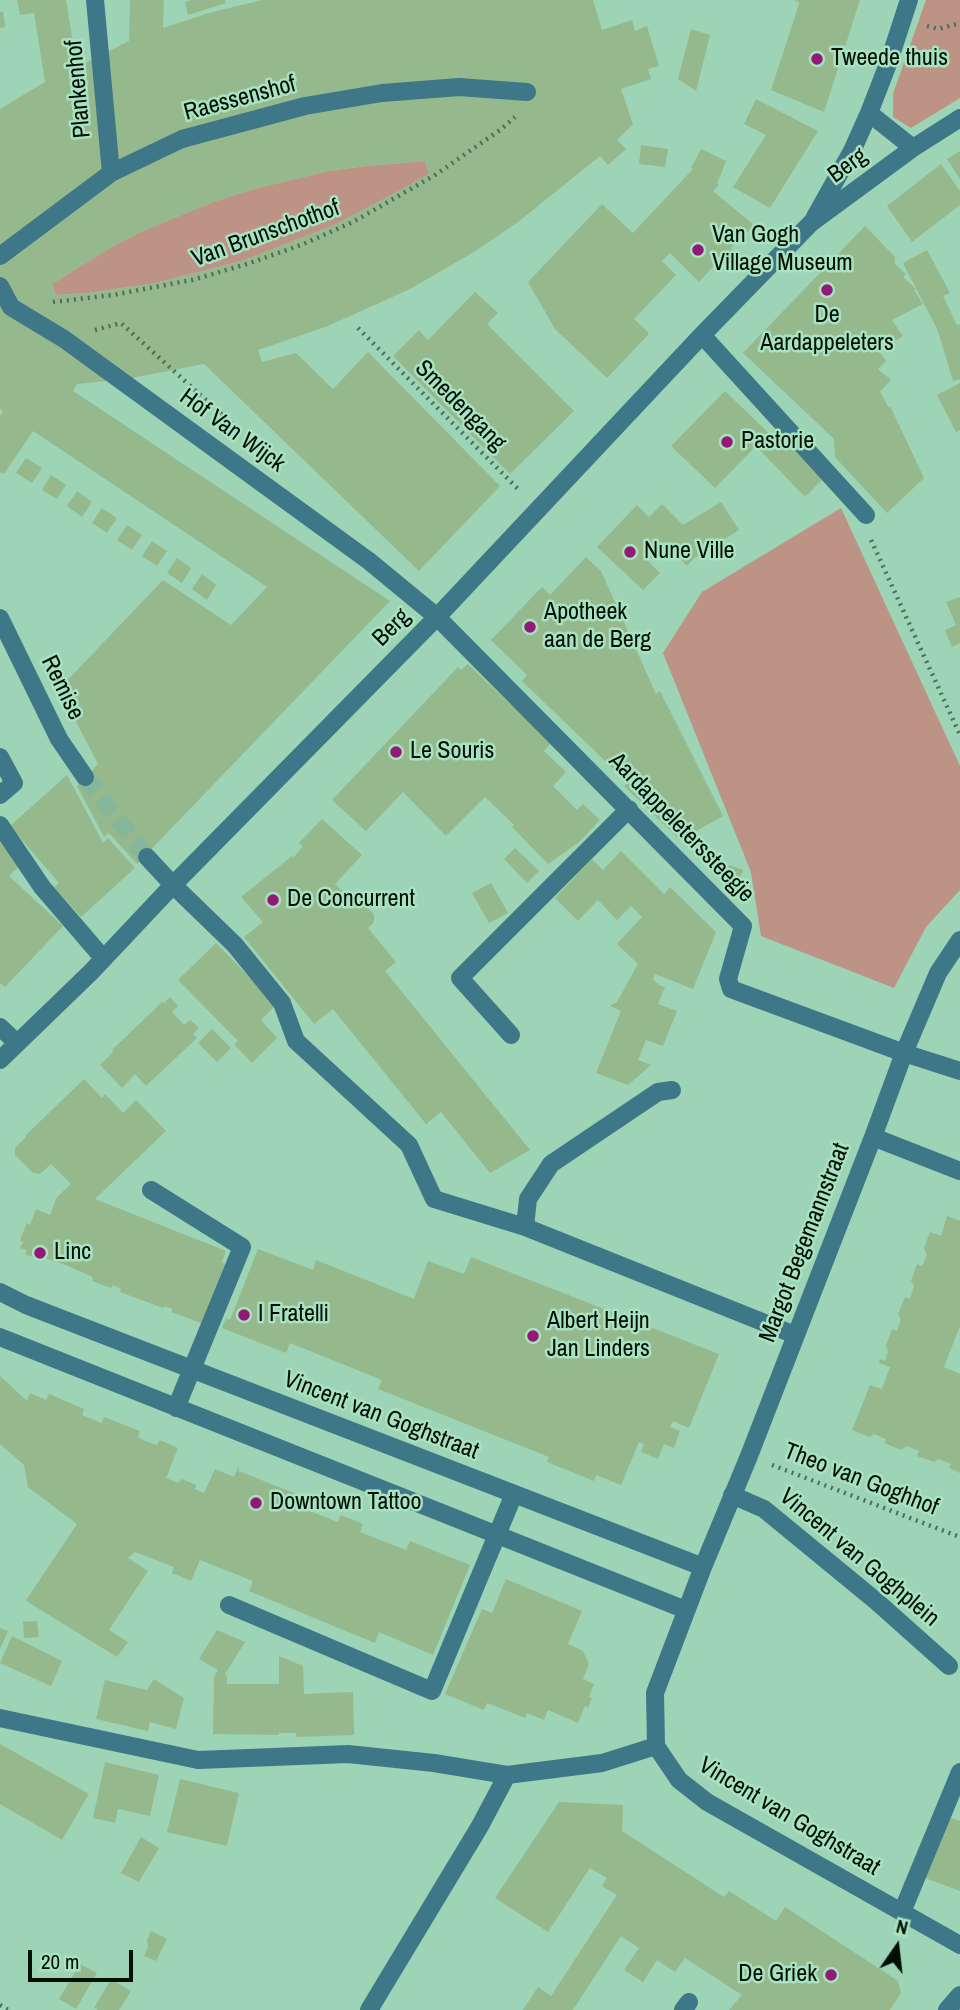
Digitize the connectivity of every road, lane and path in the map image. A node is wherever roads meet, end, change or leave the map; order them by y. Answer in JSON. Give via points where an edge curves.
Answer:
{"nodes":[{"id":1,"x":95,"y":0,"type":"edge"},
{"id":2,"x":909,"y":0,"type":"edge"},
{"id":3,"x":527,"y":92,"type":"joint"},
{"id":4,"x":869,"y":113,"type":"junction"},
{"id":5,"x":960,"y":118,"type":"edge"},
{"id":6,"x":913,"y":148,"type":"junction"},
{"id":7,"x":111,"y":173,"type":"junction"},
{"id":8,"x":811,"y":223,"type":"junction"},
{"id":9,"x":0,"y":256,"type":"edge"},
{"id":10,"x":0,"y":286,"type":"edge"},
{"id":11,"x":10,"y":307,"type":"junction"},
{"id":12,"x":358,"y":328,"type":"dead end"},
{"id":13,"x":702,"y":335,"type":"junction"},
{"id":14,"x":538,"y":510,"type":"junction"},
{"id":15,"x":866,"y":515,"type":"joint"},
{"id":16,"x":438,"y":617,"type":"junction"},
{"id":17,"x":0,"y":618,"type":"edge"},
{"id":18,"x":960,"y":735,"type":"edge"},
{"id":19,"x":0,"y":757,"type":"edge"},
{"id":20,"x":85,"y":777,"type":"tunnel mouth"},
{"id":21,"x":0,"y":794,"type":"edge"},
{"id":22,"x":629,"y":809,"type":"junction"},
{"id":23,"x":0,"y":825,"type":"edge"},
{"id":24,"x":147,"y":857,"type":"tunnel mouth"},
{"id":25,"x":173,"y":885,"type":"junction"},
{"id":26,"x":960,"y":940,"type":"edge"},
{"id":27,"x":103,"y":958,"type":"junction"},
{"id":28,"x":0,"y":1027,"type":"edge"},
{"id":29,"x":511,"y":1035,"type":"dead end"},
{"id":30,"x":17,"y":1043,"type":"junction"},
{"id":31,"x":904,"y":1053,"type":"junction"},
{"id":32,"x":0,"y":1060,"type":"edge"},
{"id":33,"x":960,"y":1071,"type":"edge"},
{"id":34,"x":672,"y":1090,"type":"dead end"},
{"id":35,"x":873,"y":1137,"type":"junction"},
{"id":36,"x":960,"y":1171,"type":"edge"},
{"id":37,"x":151,"y":1190,"type":"dead end"},
{"id":38,"x":525,"y":1227,"type":"junction"},
{"id":39,"x":0,"y":1292,"type":"edge"},
{"id":40,"x":795,"y":1335,"type":"junction"},
{"id":41,"x":0,"y":1337,"type":"edge"},
{"id":42,"x":193,"y":1368,"type":"junction"},
{"id":43,"x":176,"y":1408,"type":"junction"},
{"id":44,"x":749,"y":1456,"type":"junction"},
{"id":45,"x":514,"y":1494,"type":"junction"},
{"id":46,"x":732,"y":1495,"type":"junction"},
{"id":47,"x":497,"y":1534,"type":"junction"},
{"id":48,"x":960,"y":1537,"type":"edge"},
{"id":49,"x":703,"y":1567,"type":"junction"},
{"id":50,"x":229,"y":1605,"type":"dead end"},
{"id":51,"x":686,"y":1610,"type":"junction"},
{"id":52,"x":949,"y":1666,"type":"dead end"},
{"id":53,"x":0,"y":1718,"type":"edge"},
{"id":54,"x":656,"y":1746,"type":"junction"},
{"id":55,"x":960,"y":1772,"type":"edge"},
{"id":56,"x":507,"y":1775,"type":"junction"},
{"id":57,"x":902,"y":1912,"type":"junction"},
{"id":58,"x":960,"y":1945,"type":"edge"},
{"id":59,"x":960,"y":1994,"type":"edge"},
{"id":60,"x":0,"y":2005,"type":"edge"},
{"id":61,"x":8,"y":2010,"type":"edge"},
{"id":62,"x":369,"y":2010,"type":"edge"},
{"id":63,"x":947,"y":2010,"type":"edge"}],
"edges":[{"from":1,"to":7,"type":"street","name":"Plankenhof"},
{"from":2,"to":4,"type":"street","name":"Berg"},
{"from":3,"to":7,"type":"street","name":"Raessenshof","via":[[459,87],[305,106],[182,139]]},
{"from":3,"to":11,"type":"path","name":"Van Brunschothof","via":[[529,106],[467,154],[387,204],[302,245],[156,288]]},
{"from":4,"to":6,"type":"street","name":"Berg"},
{"from":4,"to":8,"type":"street","name":"Berg"},
{"from":5,"to":6,"type":"street","name":"Berg"},
{"from":6,"to":8,"type":"street","name":"Berg"},
{"from":7,"to":9,"type":"street","name":"Raessenshof"},
{"from":8,"to":13,"type":"street","name":"Berg"},
{"from":10,"to":11,"type":"street"},
{"from":11,"to":16,"type":"street","name":"Hof Van Wijck","via":[[121,380],[369,561]]},
{"from":12,"to":14,"type":"path","name":"Smedengang"},
{"from":13,"to":14,"type":"street","name":"Berg"},
{"from":13,"to":15,"type":"street"},
{"from":14,"to":16,"type":"street","name":"Berg"},
{"from":15,"to":18,"type":"path","via":[[869,534]]},
{"from":16,"to":22,"type":"street","name":"Aardappeleterssteegje"},
{"from":16,"to":25,"type":"street","name":"Berg"},
{"from":17,"to":20,"type":"street","name":"Remise","via":[[59,739]]},
{"from":19,"to":21,"type":"street","via":[[13,783]]},
{"from":22,"to":29,"type":"street","via":[[460,978]]},
{"from":22,"to":31,"type":"street","name":"Aardappeleterssteegje","via":[[743,926],[728,979],[731,989]]},
{"from":23,"to":27,"type":"street","via":[[42,887]]},
{"from":24,"to":25,"type":"street"},
{"from":25,"to":27,"type":"street","name":"Berg"},
{"from":25,"to":38,"type":"street","via":[[235,945],[282,1003],[296,1041],[409,1145],[433,1199]]},
{"from":26,"to":31,"type":"street","name":"Margot Begemannstraat","via":[[938,972]]},
{"from":27,"to":30,"type":"street","name":"Berg"},
{"from":28,"to":30,"type":"street"},
{"from":30,"to":32,"type":"street","name":"Berg"},
{"from":31,"to":33,"type":"street"},
{"from":31,"to":35,"type":"street","name":"Margot Begemannstraat"},
{"from":34,"to":38,"type":"street","via":[[658,1092],[551,1164],[528,1199]]},
{"from":35,"to":36,"type":"street"},
{"from":35,"to":40,"type":"street","name":"Margot Begemannstraat"},
{"from":37,"to":42,"type":"street","via":[[242,1247]]},
{"from":38,"to":40,"type":"street"},
{"from":39,"to":42,"type":"street","name":"Vincent van Goghstraat"},
{"from":40,"to":44,"type":"street","name":"Margot Begemannstraat"},
{"from":41,"to":43,"type":"street"},
{"from":42,"to":43,"type":"street"},
{"from":42,"to":45,"type":"street","name":"Vincent van Goghstraat"},
{"from":43,"to":47,"type":"street"},
{"from":44,"to":46,"type":"street","name":"Margot Begemannstraat"},
{"from":44,"to":48,"type":"path","name":"Theo van Goghhof"},
{"from":45,"to":47,"type":"street"},
{"from":45,"to":49,"type":"street","name":"Vincent van Goghstraat"},
{"from":46,"to":49,"type":"street","name":"Margot Begemannstraat"},
{"from":46,"to":52,"type":"street","name":"Vincent van Goghplein","via":[[764,1508]]},
{"from":47,"to":50,"type":"street","via":[[432,1690]]},
{"from":47,"to":51,"type":"street"},
{"from":49,"to":51,"type":"street"},
{"from":51,"to":54,"type":"street","via":[[655,1693]]},
{"from":53,"to":56,"type":"street","via":[[198,1760],[348,1754]]},
{"from":54,"to":56,"type":"street","via":[[602,1763]]},
{"from":54,"to":57,"type":"street","name":"Vincent van Goghstraat","via":[[679,1780],[707,1802]]},
{"from":55,"to":57,"type":"street"},
{"from":56,"to":62,"type":"street"},
{"from":57,"to":58,"type":"street","name":"Vincent van Goghstraat"},
{"from":59,"to":63,"type":"street"},
{"from":60,"to":61,"type":"path"}]}
